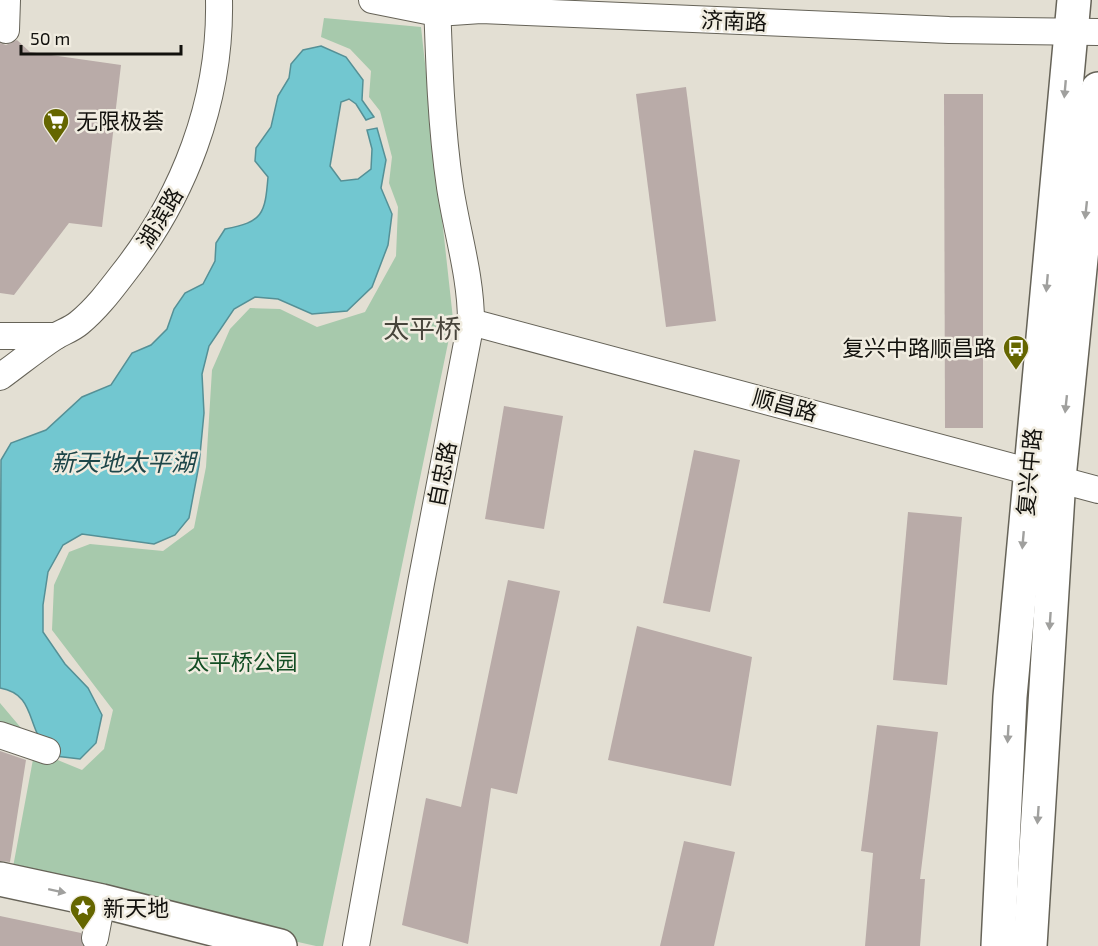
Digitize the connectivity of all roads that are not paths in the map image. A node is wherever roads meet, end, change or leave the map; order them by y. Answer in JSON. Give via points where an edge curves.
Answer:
{"nodes":[{"id":1,"x":7,"y":0,"type":"edge"},
{"id":2,"x":219,"y":0,"type":"edge"},
{"id":3,"x":372,"y":0,"type":"edge"},
{"id":4,"x":437,"y":6,"type":"edge"},
{"id":5,"x":1081,"y":21,"type":"edge"},
{"id":6,"x":6,"y":30,"type":"dead end"},
{"id":7,"x":1098,"y":89,"type":"edge"},
{"id":8,"x":471,"y":322,"type":"junction"},
{"id":9,"x":0,"y":336,"type":"edge"},
{"id":10,"x":56,"y":336,"type":"junction"},
{"id":11,"x":0,"y":377,"type":"edge"},
{"id":12,"x":1044,"y":474,"type":"junction"},
{"id":13,"x":1098,"y":490,"type":"edge"},
{"id":14,"x":0,"y":735,"type":"edge"},
{"id":15,"x":47,"y":751,"type":"dead end"},
{"id":16,"x":0,"y":879,"type":"edge"},
{"id":17,"x":102,"y":901,"type":"junction"},
{"id":18,"x":95,"y":938,"type":"dead end"},
{"id":19,"x":280,"y":946,"type":"edge"},
{"id":20,"x":356,"y":946,"type":"edge"},
{"id":21,"x":998,"y":946,"type":"edge"},
{"id":22,"x":1030,"y":946,"type":"edge"}],
"edges":[{"from":1,"to":6,"type":"street"},
{"from":2,"to":10,"type":"street","name":"湖滨路","via":[[213,73],[203,125],[183,180],[149,241],[101,302],[78,324]]},
{"from":3,"to":4,"type":"street","name":"济南路"},
{"from":4,"to":5,"type":"street","name":"济南路","via":[[949,30]]},
{"from":4,"to":8,"type":"street","name":"自忠路","via":[[450,187],[471,295]]},
{"from":5,"to":12,"type":"main road","name":"复兴中路","one_way":true},
{"from":7,"to":12,"type":"main road","name":"复兴中路","one_way":true},
{"from":8,"to":12,"type":"street","name":"顺昌路"},
{"from":8,"to":20,"type":"street","name":"自忠路"},
{"from":9,"to":10,"type":"street"},
{"from":10,"to":11,"type":"street","name":"湖滨路"},
{"from":12,"to":13,"type":"street","name":"顺昌路"},
{"from":12,"to":21,"type":"main road","name":"复兴中路","one_way":true,"via":[[1010,697]]},
{"from":12,"to":22,"type":"main road","name":"复兴中路","one_way":true},
{"from":14,"to":15,"type":"street"},
{"from":16,"to":17,"type":"main road","one_way":true},
{"from":17,"to":18,"type":"street"},
{"from":17,"to":19,"type":"main road"}]}
